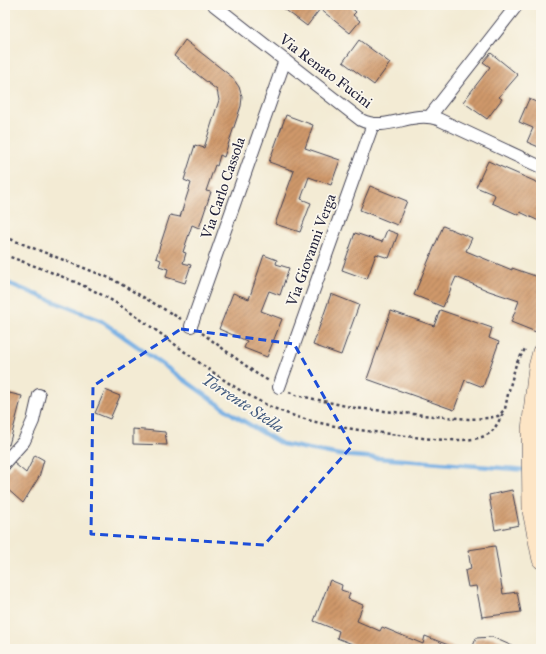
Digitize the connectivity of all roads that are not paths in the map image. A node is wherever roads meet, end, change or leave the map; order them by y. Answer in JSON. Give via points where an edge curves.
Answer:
{"nodes":[{"id":1,"x":214,"y":5,"type":"edge"},
{"id":2,"x":517,"y":5,"type":"edge"},
{"id":3,"x":285,"y":60,"type":"junction"},
{"id":4,"x":430,"y":116,"type":"junction"},
{"id":5,"x":373,"y":124,"type":"junction"},
{"id":6,"x":541,"y":167,"type":"edge"},
{"id":7,"x":191,"y":326,"type":"dead end"},
{"id":8,"x":541,"y":352,"type":"edge"},
{"id":9,"x":279,"y":387,"type":"dead end"},
{"id":10,"x":39,"y":395,"type":"dead end"},
{"id":11,"x":5,"y":462,"type":"edge"},
{"id":12,"x":541,"y":560,"type":"edge"}],
"edges":[{"from":1,"to":3,"type":"street","name":"Via Renato Fucini"},
{"from":2,"to":4,"type":"street"},
{"from":3,"to":5,"type":"street","name":"Via Renato Fucini","via":[[362,120]]},
{"from":3,"to":7,"type":"street","name":"Via Carlo Cassola"},
{"from":4,"to":5,"type":"street","name":"Via Renato Fucini"},
{"from":4,"to":6,"type":"street","name":"Via Renato Fucini"},
{"from":5,"to":9,"type":"street","name":"Via Giovanni Verga"},
{"from":8,"to":12,"type":"street","via":[[537,367],[530,438],[531,511]]},
{"from":10,"to":11,"type":"street","via":[[33,422],[24,441]]}]}
